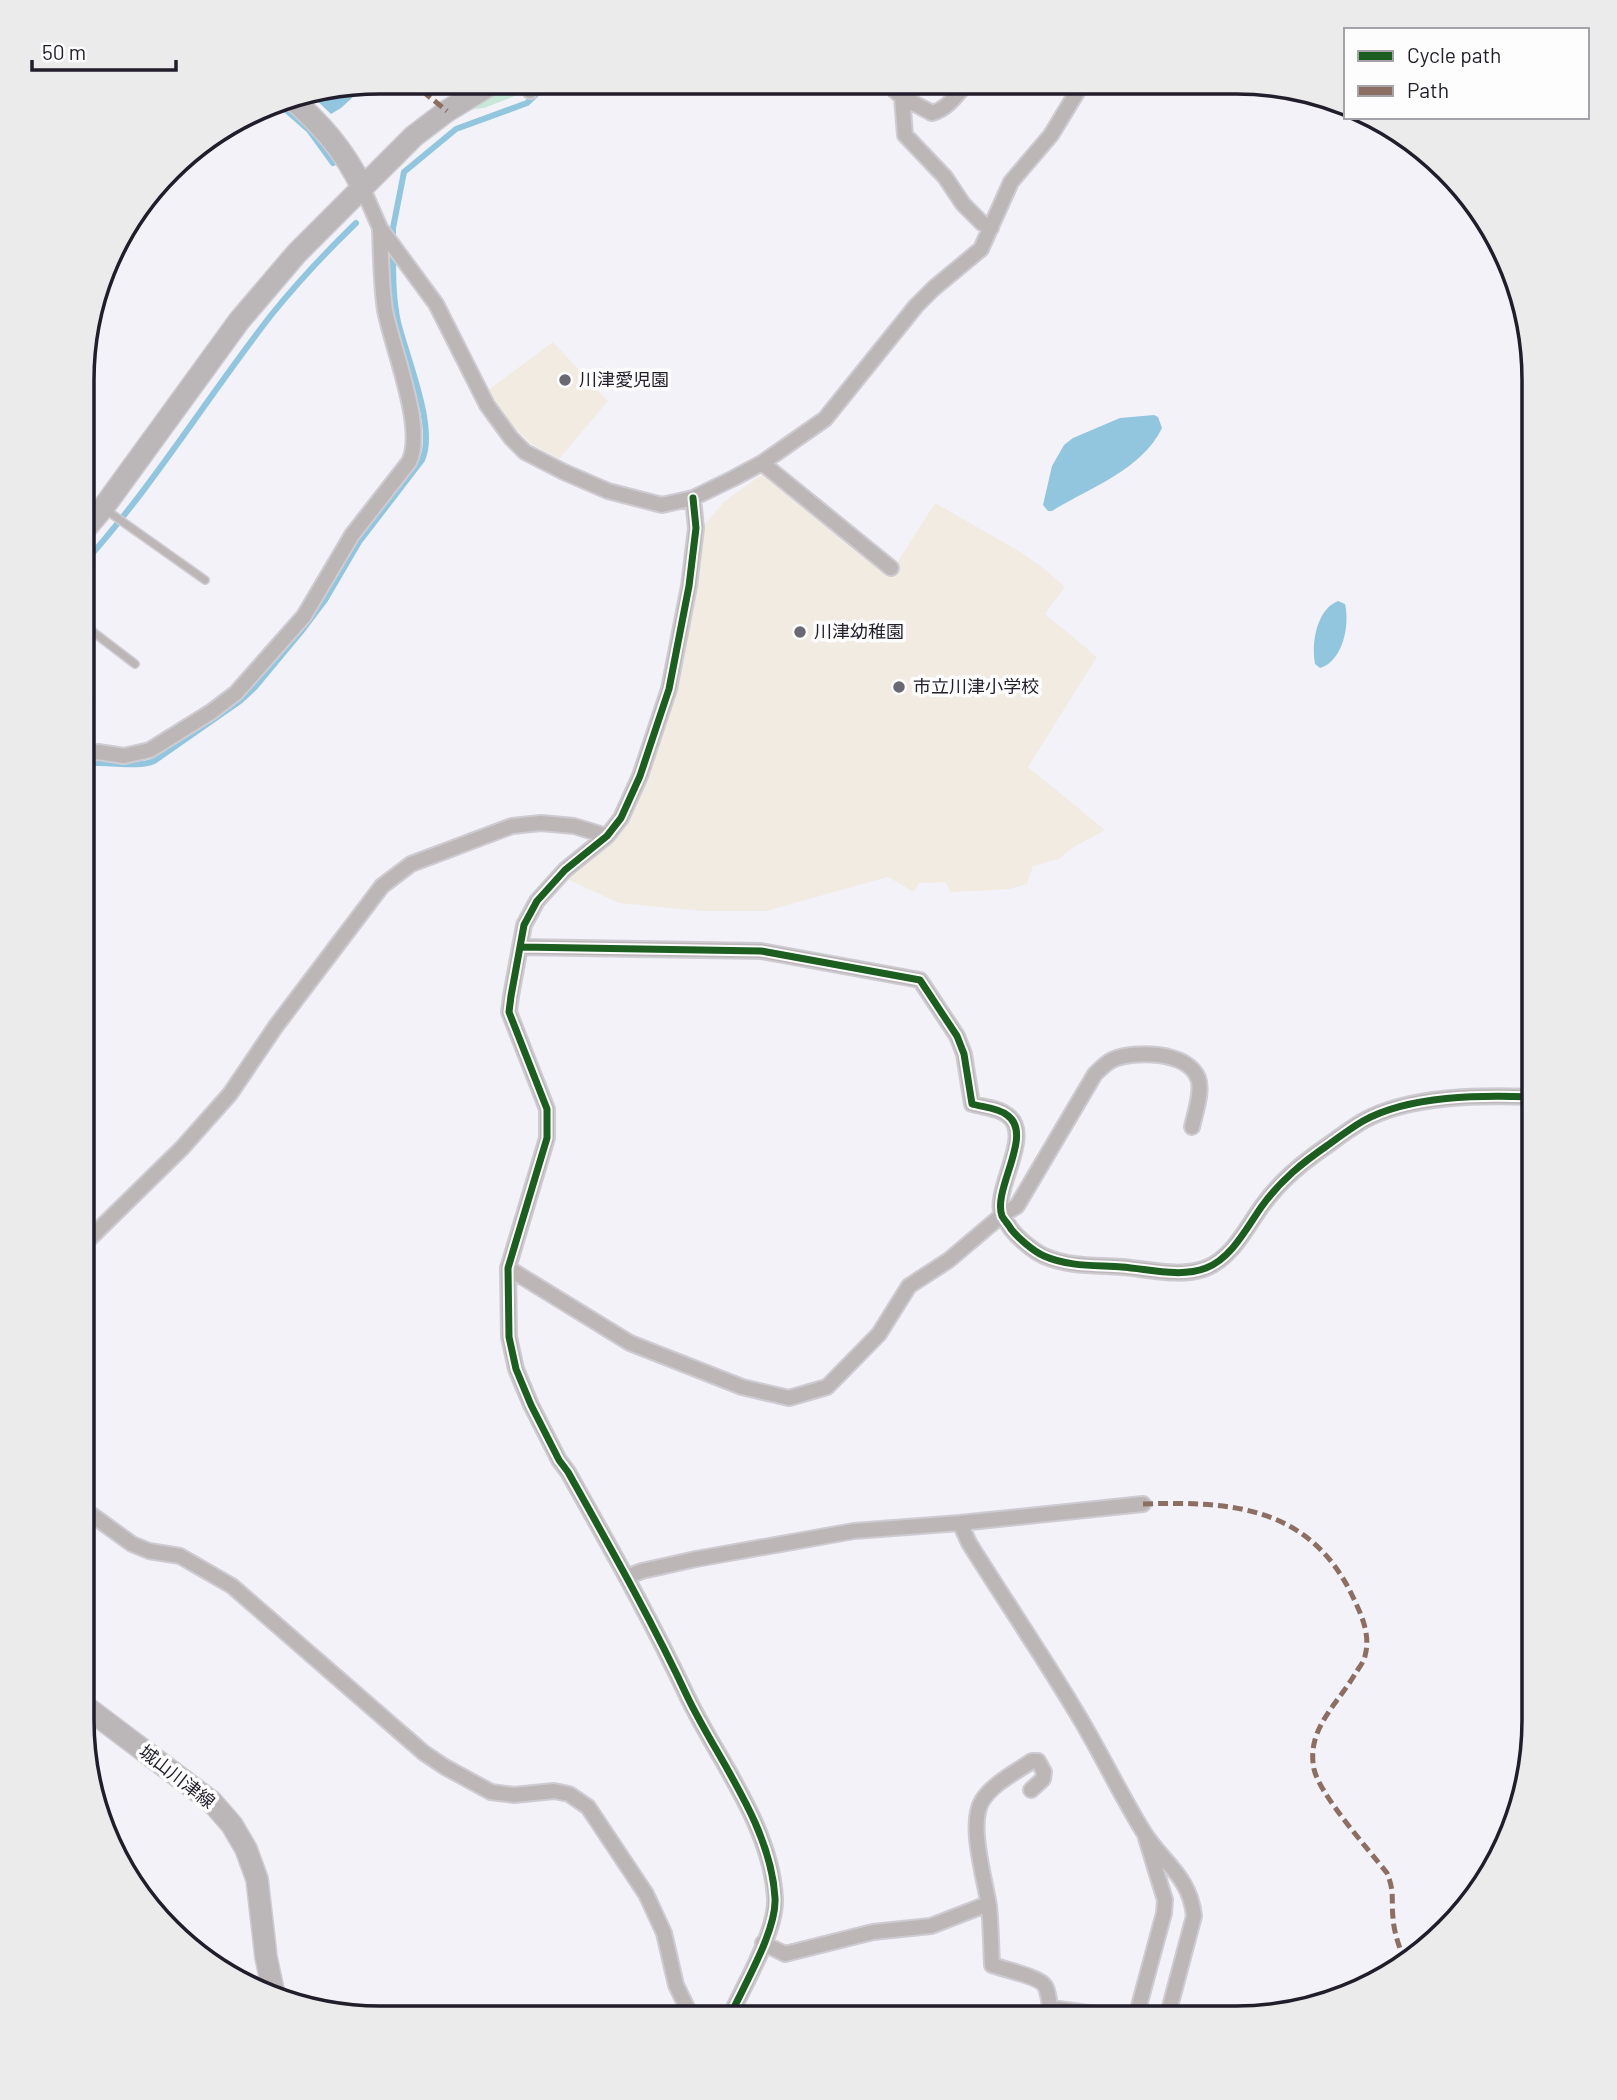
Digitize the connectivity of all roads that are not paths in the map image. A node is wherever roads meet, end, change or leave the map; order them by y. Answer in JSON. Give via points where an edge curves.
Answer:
{"nodes":[{"id":1,"x":476,"y":94,"type":"edge"},
{"id":2,"x":895,"y":94,"type":"edge"},
{"id":3,"x":903,"y":94,"type":"edge"},
{"id":4,"x":957,"y":94,"type":"edge"},
{"id":5,"x":1076,"y":94,"type":"edge"},
{"id":6,"x":300,"y":106,"type":"edge"},
{"id":7,"x":362,"y":187,"type":"junction"},
{"id":8,"x":991,"y":228,"type":"junction"},
{"id":9,"x":388,"y":240,"type":"junction"},
{"id":10,"x":762,"y":463,"type":"junction"},
{"id":11,"x":693,"y":498,"type":"junction"},
{"id":12,"x":115,"y":516,"type":"junction"},
{"id":13,"x":94,"y":525,"type":"edge"},
{"id":14,"x":891,"y":568,"type":"dead end"},
{"id":15,"x":205,"y":580,"type":"dead end"},
{"id":16,"x":94,"y":633,"type":"edge"},
{"id":17,"x":135,"y":664,"type":"dead end"},
{"id":18,"x":94,"y":752,"type":"edge"},
{"id":19,"x":607,"y":836,"type":"junction"},
{"id":20,"x":521,"y":947,"type":"junction"},
{"id":21,"x":1522,"y":1096,"type":"edge"},
{"id":22,"x":1192,"y":1127,"type":"dead end"},
{"id":23,"x":1002,"y":1215,"type":"junction"},
{"id":24,"x":94,"y":1234,"type":"edge"},
{"id":25,"x":509,"y":1268,"type":"junction"},
{"id":26,"x":1143,"y":1504,"type":"dead end"},
{"id":27,"x":94,"y":1516,"type":"edge"},
{"id":28,"x":960,"y":1523,"type":"junction"},
{"id":29,"x":626,"y":1577,"type":"junction"},
{"id":30,"x":94,"y":1713,"type":"edge"},
{"id":31,"x":1031,"y":1790,"type":"dead end"},
{"id":32,"x":1145,"y":1834,"type":"junction"},
{"id":33,"x":989,"y":1906,"type":"junction"},
{"id":34,"x":763,"y":1943,"type":"junction"},
{"id":35,"x":272,"y":1984,"type":"edge"},
{"id":36,"x":686,"y":2006,"type":"edge"},
{"id":37,"x":735,"y":2006,"type":"edge"},
{"id":38,"x":1050,"y":2006,"type":"edge"},
{"id":39,"x":1139,"y":2006,"type":"edge"},
{"id":40,"x":1170,"y":2006,"type":"edge"}],
"edges":[{"from":1,"to":7,"type":"street","via":[[414,136]]},
{"from":2,"to":8,"type":"street","via":[[905,135],[945,177],[962,204]]},
{"from":3,"to":4,"type":"street","via":[[932,113]]},
{"from":5,"to":8,"type":"street","via":[[1051,135],[1011,182]]},
{"from":6,"to":7,"type":"street","via":[[337,144]]},
{"from":7,"to":9,"type":"street"},
{"from":7,"to":12,"type":"street","via":[[239,321]]},
{"from":8,"to":10,"type":"street","via":[[981,249],[916,306],[825,419]]},
{"from":9,"to":11,"type":"street","via":[[436,304],[487,405],[526,452],[608,491],[662,505]]},
{"from":9,"to":18,"type":"street","via":[[385,310],[414,430],[409,462],[352,535],[304,616],[236,693],[150,750],[124,756]]},
{"from":10,"to":11,"type":"street"},
{"from":10,"to":14,"type":"street"},
{"from":11,"to":19,"type":"street","via":[[696,528],[689,586],[669,689],[640,776],[621,818]]},
{"from":12,"to":13,"type":"street"},
{"from":12,"to":15,"type":"lane"},
{"from":16,"to":17,"type":"lane"},
{"from":19,"to":20,"type":"street","via":[[565,870],[537,901],[524,926]]},
{"from":19,"to":24,"type":"street","via":[[574,826],[512,826],[411,864],[382,886],[230,1094]]},
{"from":20,"to":23,"type":"street","via":[[761,951],[920,980],[957,1036],[972,1104],[1007,1114],[1015,1123],[1017,1138],[1001,1200]]},
{"from":20,"to":25,"type":"street","via":[[509,1012],[547,1109],[547,1138]]},
{"from":21,"to":23,"type":"street","via":[[1486,1095],[1410,1104],[1363,1121],[1296,1167],[1277,1185],[1222,1260],[1205,1268],[1156,1272],[1076,1265],[1042,1255],[1014,1232]]},
{"from":22,"to":23,"type":"street","via":[[1198,1078],[1186,1064],[1162,1055],[1112,1060],[1094,1074],[1017,1206]]},
{"from":23,"to":25,"type":"street","via":[[949,1260],[909,1286],[878,1334],[827,1387],[789,1398],[742,1387],[630,1343]]},
{"from":25,"to":29,"type":"street","via":[[509,1337],[516,1369],[559,1460]]},
{"from":26,"to":28,"type":"street"},
{"from":27,"to":36,"type":"street","via":[[132,1544],[180,1556],[232,1586],[424,1753],[478,1787],[514,1795],[554,1791],[569,1794],[588,1807],[646,1894],[664,1933],[676,1985]]},
{"from":28,"to":29,"type":"street","via":[[854,1531],[696,1559]]},
{"from":28,"to":32,"type":"street","via":[[1076,1710]]},
{"from":29,"to":34,"type":"street","via":[[748,1808],[762,1844],[775,1897],[773,1920]]},
{"from":30,"to":35,"type":"street","name":"城山川津線","via":[[212,1802],[232,1825],[257,1879]]},
{"from":31,"to":33,"type":"street","via":[[1044,1772],[1038,1761],[1032,1760],[988,1793],[977,1812],[979,1860]]},
{"from":32,"to":39,"type":"street","via":[[1165,1900]]},
{"from":32,"to":40,"type":"street","via":[[1193,1901],[1194,1916]]},
{"from":33,"to":34,"type":"street","via":[[931,1926],[873,1932],[785,1954]]},
{"from":33,"to":38,"type":"street","via":[[992,1965],[1041,1981]]},
{"from":34,"to":37,"type":"street"}]}
